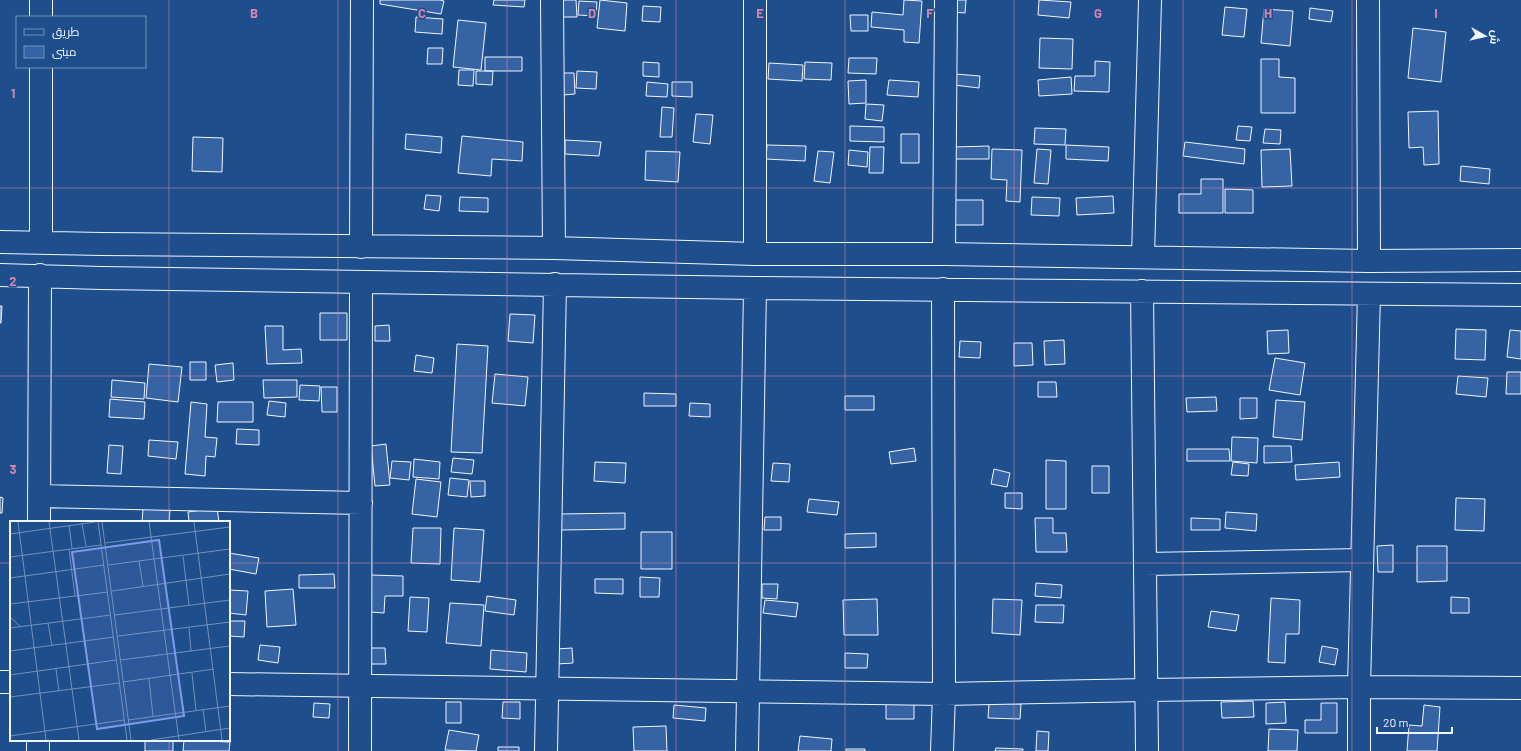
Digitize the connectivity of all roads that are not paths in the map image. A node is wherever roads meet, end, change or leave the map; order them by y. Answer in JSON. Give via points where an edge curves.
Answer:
{"nodes":[{"id":1,"x":41,"y":0,"type":"edge"},
{"id":2,"x":362,"y":0,"type":"edge"},
{"id":3,"x":552,"y":0,"type":"edge"},
{"id":4,"x":755,"y":0,"type":"edge"},
{"id":5,"x":946,"y":0,"type":"edge"},
{"id":6,"x":1150,"y":0,"type":"edge"},
{"id":7,"x":1368,"y":0,"type":"edge"},
{"id":8,"x":41,"y":16,"type":"edge"},
{"id":9,"x":41,"y":68,"type":"edge"},
{"id":10,"x":0,"y":242,"type":"edge"},
{"id":11,"x":41,"y":242,"type":"junction"},
{"id":12,"x":361,"y":247,"type":"junction"},
{"id":13,"x":554,"y":248,"type":"junction"},
{"id":14,"x":755,"y":254,"type":"junction"},
{"id":15,"x":944,"y":254,"type":"junction"},
{"id":16,"x":1143,"y":257,"type":"junction"},
{"id":17,"x":1369,"y":260,"type":"junction"},
{"id":18,"x":1521,"y":260,"type":"edge"},
{"id":19,"x":0,"y":275,"type":"edge"},
{"id":20,"x":40,"y":275,"type":"junction"},
{"id":21,"x":361,"y":282,"type":"junction"},
{"id":22,"x":555,"y":284,"type":"junction"},
{"id":23,"x":754,"y":288,"type":"junction"},
{"id":24,"x":943,"y":289,"type":"junction"},
{"id":25,"x":1142,"y":291,"type":"junction"},
{"id":26,"x":1369,"y":294,"type":"junction"},
{"id":27,"x":1521,"y":294,"type":"edge"},
{"id":28,"x":39,"y":496,"type":"junction"},
{"id":29,"x":361,"y":503,"type":"junction"},
{"id":30,"x":39,"y":521,"type":"edge"},
{"id":31,"x":1362,"y":560,"type":"junction"},
{"id":32,"x":1145,"y":564,"type":"junction"},
{"id":33,"x":230,"y":684,"type":"edge"},
{"id":34,"x":360,"y":685,"type":"junction"},
{"id":35,"x":1359,"y":687,"type":"junction"},
{"id":36,"x":547,"y":688,"type":"junction"},
{"id":37,"x":1521,"y":688,"type":"edge"},
{"id":38,"x":1147,"y":690,"type":"junction"},
{"id":39,"x":748,"y":691,"type":"junction"},
{"id":40,"x":944,"y":694,"type":"junction"},
{"id":41,"x":360,"y":751,"type":"edge"},
{"id":42,"x":546,"y":751,"type":"edge"},
{"id":43,"x":747,"y":751,"type":"edge"},
{"id":44,"x":942,"y":751,"type":"edge"},
{"id":45,"x":1147,"y":751,"type":"edge"},
{"id":46,"x":1359,"y":751,"type":"edge"}],
"edges":[{"from":1,"to":8,"type":"street"},
{"from":2,"to":12,"type":"street"},
{"from":3,"to":13,"type":"street"},
{"from":4,"to":14,"type":"street"},
{"from":5,"to":15,"type":"street"},
{"from":6,"to":16,"type":"street"},
{"from":7,"to":17,"type":"street"},
{"from":9,"to":11,"type":"street"},
{"from":10,"to":11,"type":"street"},
{"from":11,"to":12,"type":"street"},
{"from":12,"to":13,"type":"street"},
{"from":13,"to":14,"type":"street"},
{"from":14,"to":15,"type":"street"},
{"from":15,"to":16,"type":"street"},
{"from":16,"to":17,"type":"street"},
{"from":17,"to":18,"type":"street"},
{"from":19,"to":20,"type":"street"},
{"from":20,"to":21,"type":"street"},
{"from":20,"to":28,"type":"street"},
{"from":21,"to":22,"type":"street"},
{"from":21,"to":29,"type":"street"},
{"from":22,"to":23,"type":"street"},
{"from":22,"to":36,"type":"street"},
{"from":23,"to":24,"type":"street"},
{"from":23,"to":39,"type":"street"},
{"from":24,"to":25,"type":"street"},
{"from":24,"to":40,"type":"street"},
{"from":25,"to":26,"type":"street"},
{"from":25,"to":32,"type":"street"},
{"from":26,"to":27,"type":"street"},
{"from":26,"to":31,"type":"street"},
{"from":28,"to":29,"type":"street"},
{"from":28,"to":30,"type":"street"},
{"from":29,"to":34,"type":"street"},
{"from":31,"to":32,"type":"street"},
{"from":31,"to":35,"type":"street"},
{"from":32,"to":38,"type":"street"},
{"from":33,"to":34,"type":"street"},
{"from":34,"to":36,"type":"street"},
{"from":34,"to":41,"type":"street"},
{"from":35,"to":37,"type":"street"},
{"from":35,"to":38,"type":"street"},
{"from":35,"to":46,"type":"street"},
{"from":36,"to":39,"type":"street"},
{"from":36,"to":42,"type":"street"},
{"from":38,"to":40,"type":"street"},
{"from":38,"to":45,"type":"street"},
{"from":39,"to":40,"type":"street"},
{"from":39,"to":43,"type":"street"},
{"from":40,"to":44,"type":"street"}]}
